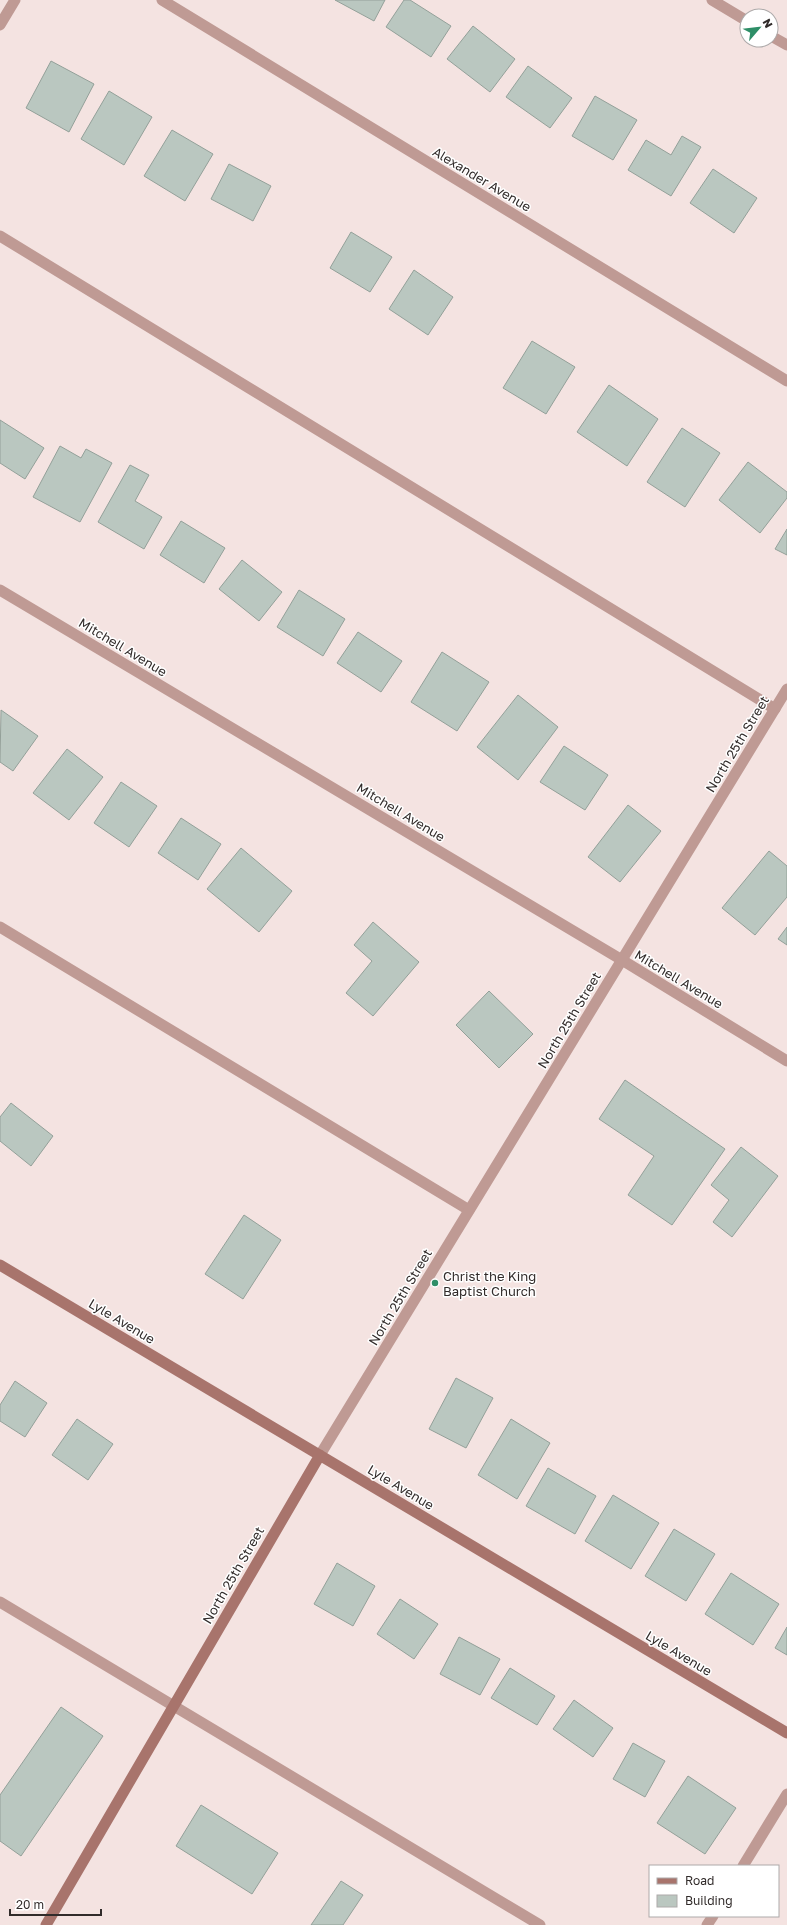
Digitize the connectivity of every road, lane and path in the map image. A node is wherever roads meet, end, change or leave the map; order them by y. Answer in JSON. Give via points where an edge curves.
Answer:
{"nodes":[{"id":1,"x":15,"y":0,"type":"edge"},
{"id":2,"x":162,"y":0,"type":"edge"},
{"id":3,"x":712,"y":0,"type":"edge"},
{"id":4,"x":739,"y":16,"type":"edge"},
{"id":5,"x":0,"y":25,"type":"edge"},
{"id":6,"x":0,"y":236,"type":"edge"},
{"id":7,"x":787,"y":381,"type":"edge"},
{"id":8,"x":0,"y":590,"type":"edge"},
{"id":9,"x":787,"y":689,"type":"edge"},
{"id":10,"x":775,"y":708,"type":"junction"},
{"id":11,"x":0,"y":927,"type":"edge"},
{"id":12,"x":622,"y":960,"type":"junction"},
{"id":13,"x":787,"y":1061,"type":"edge"},
{"id":14,"x":469,"y":1210,"type":"junction"},
{"id":15,"x":0,"y":1265,"type":"edge"},
{"id":16,"x":320,"y":1455,"type":"junction"},
{"id":17,"x":0,"y":1602,"type":"edge"},
{"id":18,"x":173,"y":1706,"type":"junction"},
{"id":19,"x":787,"y":1733,"type":"edge"},
{"id":20,"x":787,"y":1794,"type":"edge"},
{"id":21,"x":744,"y":1865,"type":"edge"},
{"id":22,"x":46,"y":1925,"type":"edge"},
{"id":23,"x":540,"y":1925,"type":"edge"}],
"edges":[{"from":1,"to":5,"type":"street"},
{"from":2,"to":7,"type":"street","name":"Alexander Avenue"},
{"from":3,"to":4,"type":"street"},
{"from":6,"to":10,"type":"street"},
{"from":8,"to":12,"type":"street","name":"Mitchell Avenue"},
{"from":9,"to":10,"type":"street","name":"North 25th Street"},
{"from":10,"to":12,"type":"street","name":"North 25th Street"},
{"from":11,"to":14,"type":"street"},
{"from":12,"to":13,"type":"street","name":"Mitchell Avenue"},
{"from":12,"to":14,"type":"street","name":"North 25th Street"},
{"from":14,"to":16,"type":"street","name":"North 25th Street"},
{"from":15,"to":16,"type":"main road","name":"Lyle Avenue"},
{"from":16,"to":18,"type":"main road","name":"North 25th Street"},
{"from":16,"to":19,"type":"main road","name":"Lyle Avenue"},
{"from":17,"to":18,"type":"street"},
{"from":18,"to":22,"type":"main road","name":"North 25th Street"},
{"from":18,"to":23,"type":"street"},
{"from":20,"to":21,"type":"street"}]}
